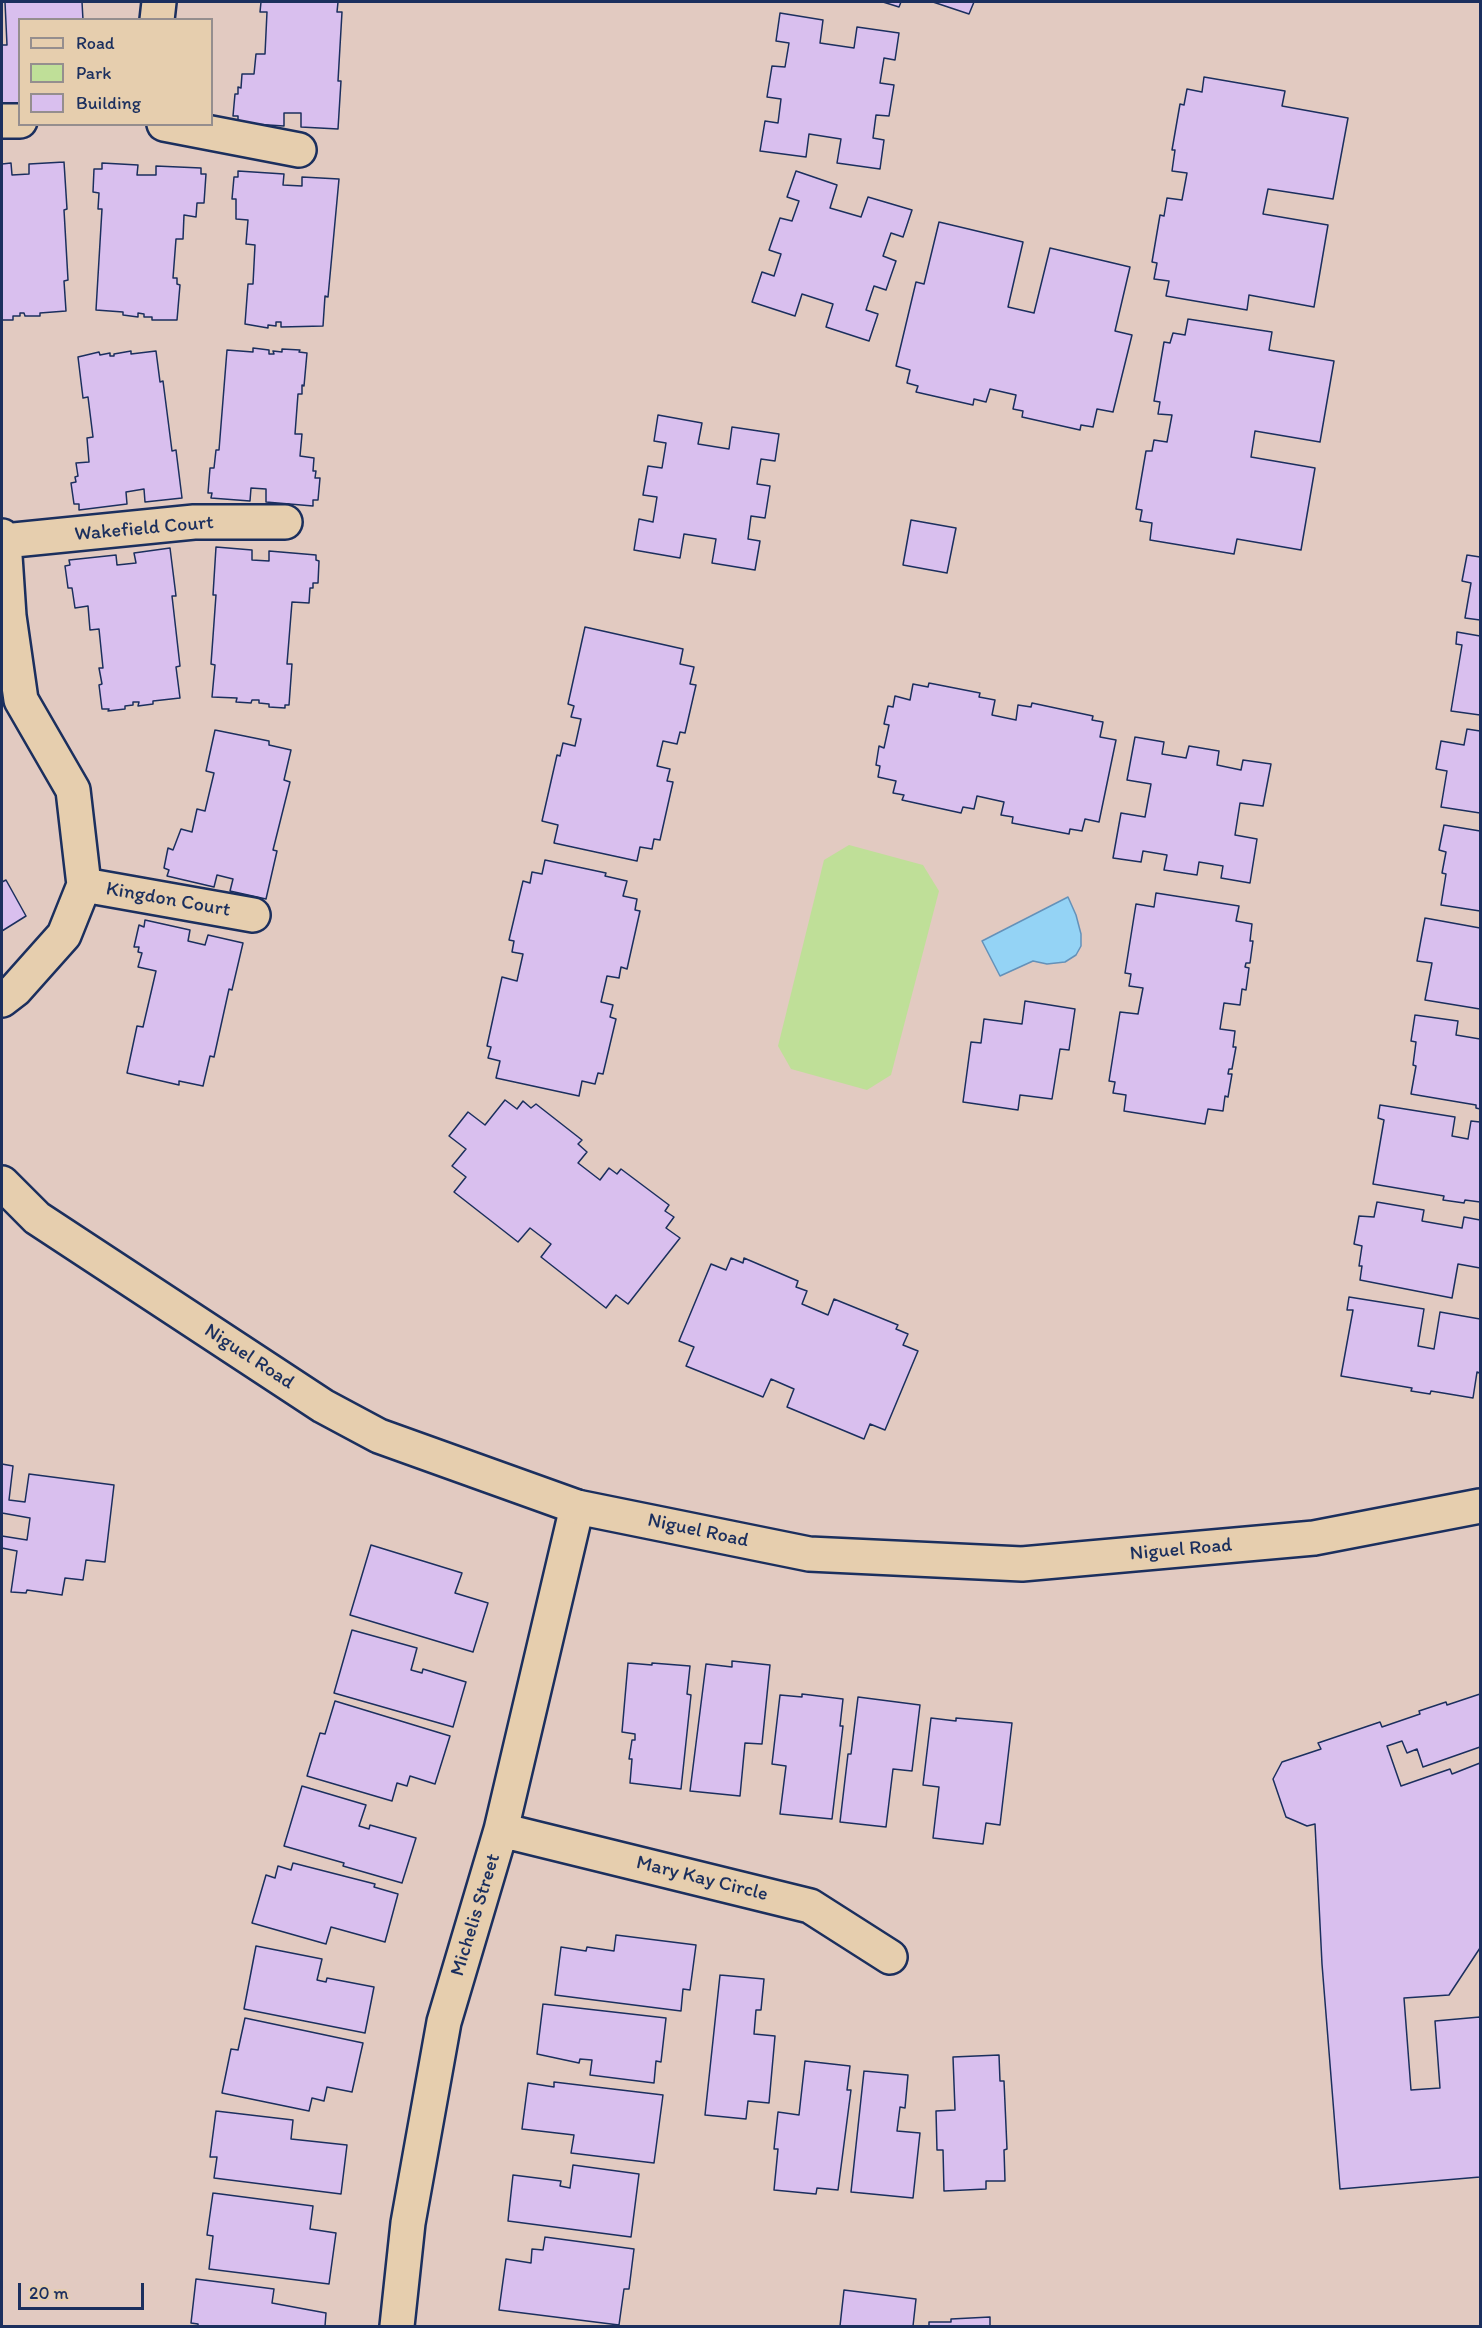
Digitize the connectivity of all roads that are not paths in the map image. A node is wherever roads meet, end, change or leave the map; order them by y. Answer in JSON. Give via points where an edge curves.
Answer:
{"nodes":[{"id":1,"x":159,"y":2,"type":"edge"},
{"id":2,"x":157,"y":18,"type":"edge"},
{"id":3,"x":2,"y":121,"type":"edge"},
{"id":4,"x":18,"y":121,"type":"edge"},
{"id":5,"x":174,"y":126,"type":"edge"},
{"id":6,"x":299,"y":150,"type":"dead end"},
{"id":7,"x":285,"y":522,"type":"dead end"},
{"id":8,"x":3,"y":539,"type":"edge"},
{"id":9,"x":11,"y":706,"type":"edge"},
{"id":10,"x":84,"y":885,"type":"junction"},
{"id":11,"x":253,"y":915,"type":"dead end"},
{"id":12,"x":2,"y":1000,"type":"edge"},
{"id":13,"x":2,"y":1183,"type":"edge"},
{"id":14,"x":577,"y":1506,"type":"junction"},
{"id":15,"x":1480,"y":1506,"type":"edge"},
{"id":16,"x":501,"y":1830,"type":"junction"},
{"id":17,"x":890,"y":1956,"type":"dead end"},
{"id":18,"x":397,"y":2326,"type":"edge"}],
"edges":[{"from":1,"to":2,"type":"street"},
{"from":3,"to":4,"type":"street"},
{"from":5,"to":6,"type":"street"},
{"from":7,"to":8,"type":"street","name":"Wakefield Court","via":[[194,522]]},
{"from":8,"to":9,"type":"street"},
{"from":9,"to":10,"type":"street","via":[[73,790]]},
{"from":10,"to":11,"type":"street","name":"Kingdon Court"},
{"from":10,"to":12,"type":"street","via":[[64,935]]},
{"from":13,"to":14,"type":"street","name":"Niguel Road","via":[[37,1218],[323,1406],[379,1436]]},
{"from":14,"to":15,"type":"street","name":"Niguel Road","via":[[809,1554],[1022,1564],[1314,1538]]},
{"from":14,"to":16,"type":"street","name":"Michelis Street"},
{"from":16,"to":17,"type":"street","name":"Mary Kay Circle","via":[[810,1906]]},
{"from":16,"to":18,"type":"street","name":"Michelis Street","via":[[444,2022],[408,2223]]}]}
